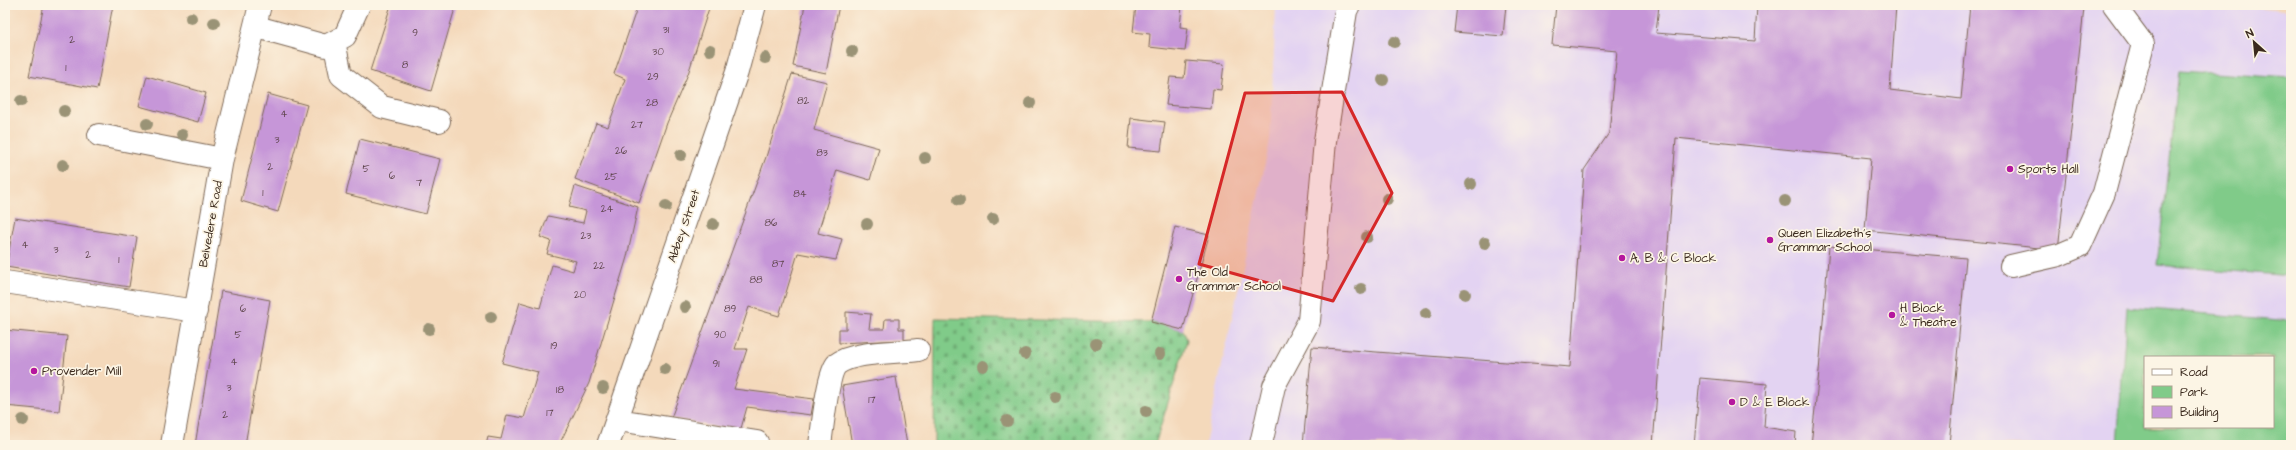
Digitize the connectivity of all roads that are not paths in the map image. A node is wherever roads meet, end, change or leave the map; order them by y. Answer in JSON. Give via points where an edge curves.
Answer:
{"nodes":[{"id":1,"x":260,"y":5,"type":"edge"},
{"id":2,"x":359,"y":5,"type":"edge"},
{"id":3,"x":755,"y":5,"type":"edge"},
{"id":4,"x":1349,"y":5,"type":"edge"},
{"id":5,"x":2114,"y":5,"type":"edge"},
{"id":6,"x":257,"y":27,"type":"junction"},
{"id":7,"x":334,"y":42,"type":"junction"},
{"id":8,"x":439,"y":121,"type":"dead end"},
{"id":9,"x":99,"y":135,"type":"dead end"},
{"id":10,"x":222,"y":159,"type":"junction"},
{"id":11,"x":2011,"y":266,"type":"dead end"},
{"id":12,"x":5,"y":282,"type":"edge"},
{"id":13,"x":196,"y":311,"type":"junction"},
{"id":14,"x":918,"y":350,"type":"dead end"},
{"id":15,"x":618,"y":420,"type":"junction"},
{"id":16,"x":757,"y":442,"type":"dead end"},
{"id":17,"x":1261,"y":444,"type":"dead end"},
{"id":18,"x":172,"y":445,"type":"edge"},
{"id":19,"x":608,"y":445,"type":"edge"},
{"id":20,"x":820,"y":445,"type":"edge"}],
"edges":[{"from":1,"to":6,"type":"street","name":"Belvedere Road"},
{"from":2,"to":7,"type":"street","via":[[345,36]]},
{"from":3,"to":15,"type":"street","name":"Abbey Street","via":[[738,72]]},
{"from":4,"to":17,"type":"street","via":[[1325,141],[1309,321],[1274,386]]},
{"from":5,"to":11,"type":"street","via":[[2143,44],[2104,193],[2080,246],[2059,255]]},
{"from":6,"to":7,"type":"street","via":[[326,46]]},
{"from":6,"to":10,"type":"street","name":"Belvedere Road"},
{"from":7,"to":8,"type":"street","via":[[340,75],[361,92],[382,106]]},
{"from":9,"to":10,"type":"street"},
{"from":10,"to":13,"type":"street","name":"Belvedere Road"},
{"from":12,"to":13,"type":"street"},
{"from":13,"to":18,"type":"street","name":"Belvedere Road"},
{"from":14,"to":20,"type":"street","via":[[849,357],[836,365],[830,379]]},
{"from":15,"to":16,"type":"street"},
{"from":15,"to":19,"type":"street","name":"Abbey Street"}]}
